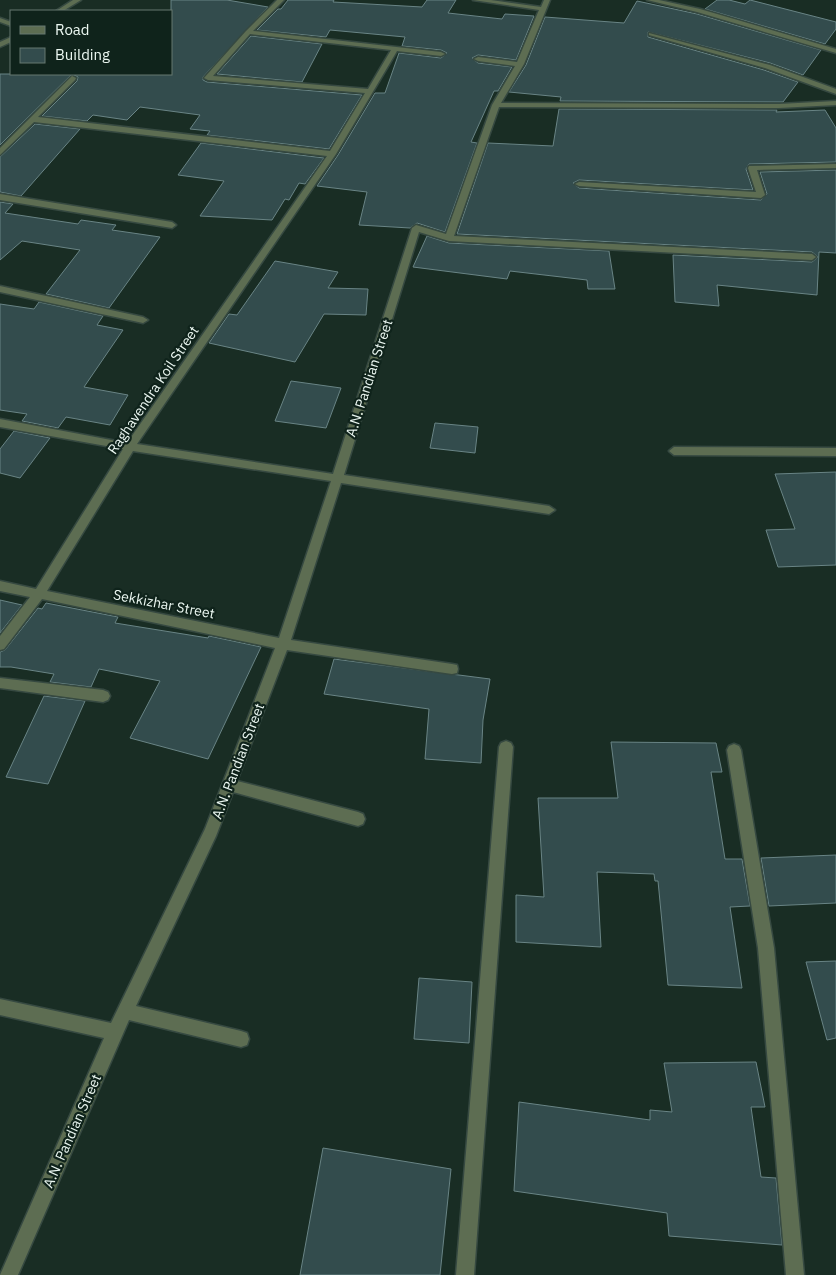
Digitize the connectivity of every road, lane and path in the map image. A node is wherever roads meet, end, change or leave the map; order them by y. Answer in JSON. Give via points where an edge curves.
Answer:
{"nodes":[{"id":1,"x":78,"y":0,"type":"edge"},
{"id":2,"x":281,"y":0,"type":"edge"},
{"id":3,"x":476,"y":0,"type":"edge"},
{"id":4,"x":547,"y":0,"type":"edge"},
{"id":5,"x":650,"y":0,"type":"edge"},
{"id":6,"x":544,"y":9,"type":"junction"},
{"id":7,"x":61,"y":10,"type":"edge"},
{"id":8,"x":248,"y":32,"type":"junction"},
{"id":9,"x":651,"y":34,"type":"dead end"},
{"id":10,"x":395,"y":49,"type":"junction"},
{"id":11,"x":836,"y":51,"type":"edge"},
{"id":12,"x":441,"y":54,"type":"dead end"},
{"id":13,"x":478,"y":59,"type":"dead end"},
{"id":14,"x":520,"y":64,"type":"junction"},
{"id":15,"x":72,"y":78,"type":"dead end"},
{"id":16,"x":370,"y":91,"type":"junction"},
{"id":17,"x":836,"y":92,"type":"edge"},
{"id":18,"x":836,"y":104,"type":"edge"},
{"id":19,"x":496,"y":105,"type":"junction"},
{"id":20,"x":32,"y":119,"type":"junction"},
{"id":21,"x":0,"y":153,"type":"edge"},
{"id":22,"x":332,"y":154,"type":"junction"},
{"id":23,"x":836,"y":166,"type":"edge"},
{"id":24,"x":579,"y":184,"type":"dead end"},
{"id":25,"x":0,"y":197,"type":"edge"},
{"id":26,"x":172,"y":225,"type":"dead end"},
{"id":27,"x":449,"y":238,"type":"junction"},
{"id":28,"x":812,"y":258,"type":"dead end"},
{"id":29,"x":0,"y":289,"type":"edge"},
{"id":30,"x":143,"y":320,"type":"dead end"},
{"id":31,"x":0,"y":423,"type":"edge"},
{"id":32,"x":130,"y":447,"type":"junction"},
{"id":33,"x":674,"y":451,"type":"dead end"},
{"id":34,"x":836,"y":452,"type":"edge"},
{"id":35,"x":337,"y":477,"type":"junction"},
{"id":36,"x":549,"y":510,"type":"dead end"},
{"id":37,"x":0,"y":586,"type":"edge"},
{"id":38,"x":39,"y":594,"type":"junction"},
{"id":39,"x":283,"y":644,"type":"junction"},
{"id":40,"x":0,"y":645,"type":"edge"},
{"id":41,"x":452,"y":669,"type":"dead end"},
{"id":42,"x":0,"y":683,"type":"edge"},
{"id":43,"x":103,"y":696,"type":"dead end"},
{"id":44,"x":506,"y":746,"type":"dead end"},
{"id":45,"x":734,"y":750,"type":"dead end"},
{"id":46,"x":229,"y":785,"type":"junction"},
{"id":47,"x":358,"y":819,"type":"dead end"},
{"id":48,"x":0,"y":1007,"type":"edge"},
{"id":49,"x":125,"y":1011,"type":"junction"},
{"id":50,"x":115,"y":1032,"type":"junction"},
{"id":51,"x":241,"y":1039,"type":"dead end"},
{"id":52,"x":9,"y":1275,"type":"edge"},
{"id":53,"x":465,"y":1275,"type":"edge"},
{"id":54,"x":795,"y":1275,"type":"edge"}],
"edges":[{"from":1,"to":7,"type":"street"},
{"from":2,"to":8,"type":"street"},
{"from":3,"to":6,"type":"street"},
{"from":4,"to":6,"type":"street"},
{"from":5,"to":11,"type":"street","via":[[698,10]]},
{"from":6,"to":14,"type":"street"},
{"from":8,"to":10,"type":"street"},
{"from":8,"to":16,"type":"street","via":[[208,78]]},
{"from":9,"to":17,"type":"street","via":[[773,67]]},
{"from":10,"to":12,"type":"street"},
{"from":10,"to":16,"type":"street","name":"Raghavendra Koil Street"},
{"from":13,"to":14,"type":"street"},
{"from":14,"to":19,"type":"street"},
{"from":15,"to":20,"type":"street"},
{"from":16,"to":22,"type":"street","name":"Raghavendra Koil Street"},
{"from":18,"to":19,"type":"street"},
{"from":19,"to":27,"type":"street"},
{"from":20,"to":21,"type":"street"},
{"from":20,"to":22,"type":"street"},
{"from":22,"to":32,"type":"street","name":"Raghavendra Koil Street"},
{"from":23,"to":24,"type":"street","via":[[752,168],[761,195]]},
{"from":25,"to":26,"type":"street"},
{"from":27,"to":28,"type":"street"},
{"from":27,"to":35,"type":"street","name":"A.N. Pandian Street","via":[[416,228]]},
{"from":29,"to":30,"type":"street"},
{"from":31,"to":32,"type":"street"},
{"from":32,"to":35,"type":"street"},
{"from":32,"to":38,"type":"street","name":"Raghavendra Koil Street"},
{"from":33,"to":34,"type":"street"},
{"from":35,"to":36,"type":"street"},
{"from":35,"to":39,"type":"street","name":"A.N. Pandian Street"},
{"from":37,"to":38,"type":"street","name":"Sekkizhar Street"},
{"from":38,"to":39,"type":"street","name":"Sekkizhar Street"},
{"from":38,"to":40,"type":"street","name":"Raghavendra Koil Street"},
{"from":39,"to":41,"type":"street","name":"Sekkizhar Street"},
{"from":39,"to":46,"type":"street","name":"A.N. Pandian Street"},
{"from":42,"to":43,"type":"street"},
{"from":44,"to":53,"type":"street"},
{"from":45,"to":54,"type":"street","via":[[766,948]]},
{"from":46,"to":47,"type":"street"},
{"from":46,"to":49,"type":"street","name":"A.N. Pandian Street","via":[[211,831]]},
{"from":48,"to":50,"type":"street"},
{"from":49,"to":50,"type":"street","name":"A.N. Pandian Street"},
{"from":49,"to":51,"type":"street"},
{"from":50,"to":52,"type":"street","name":"A.N. Pandian Street"}]}
